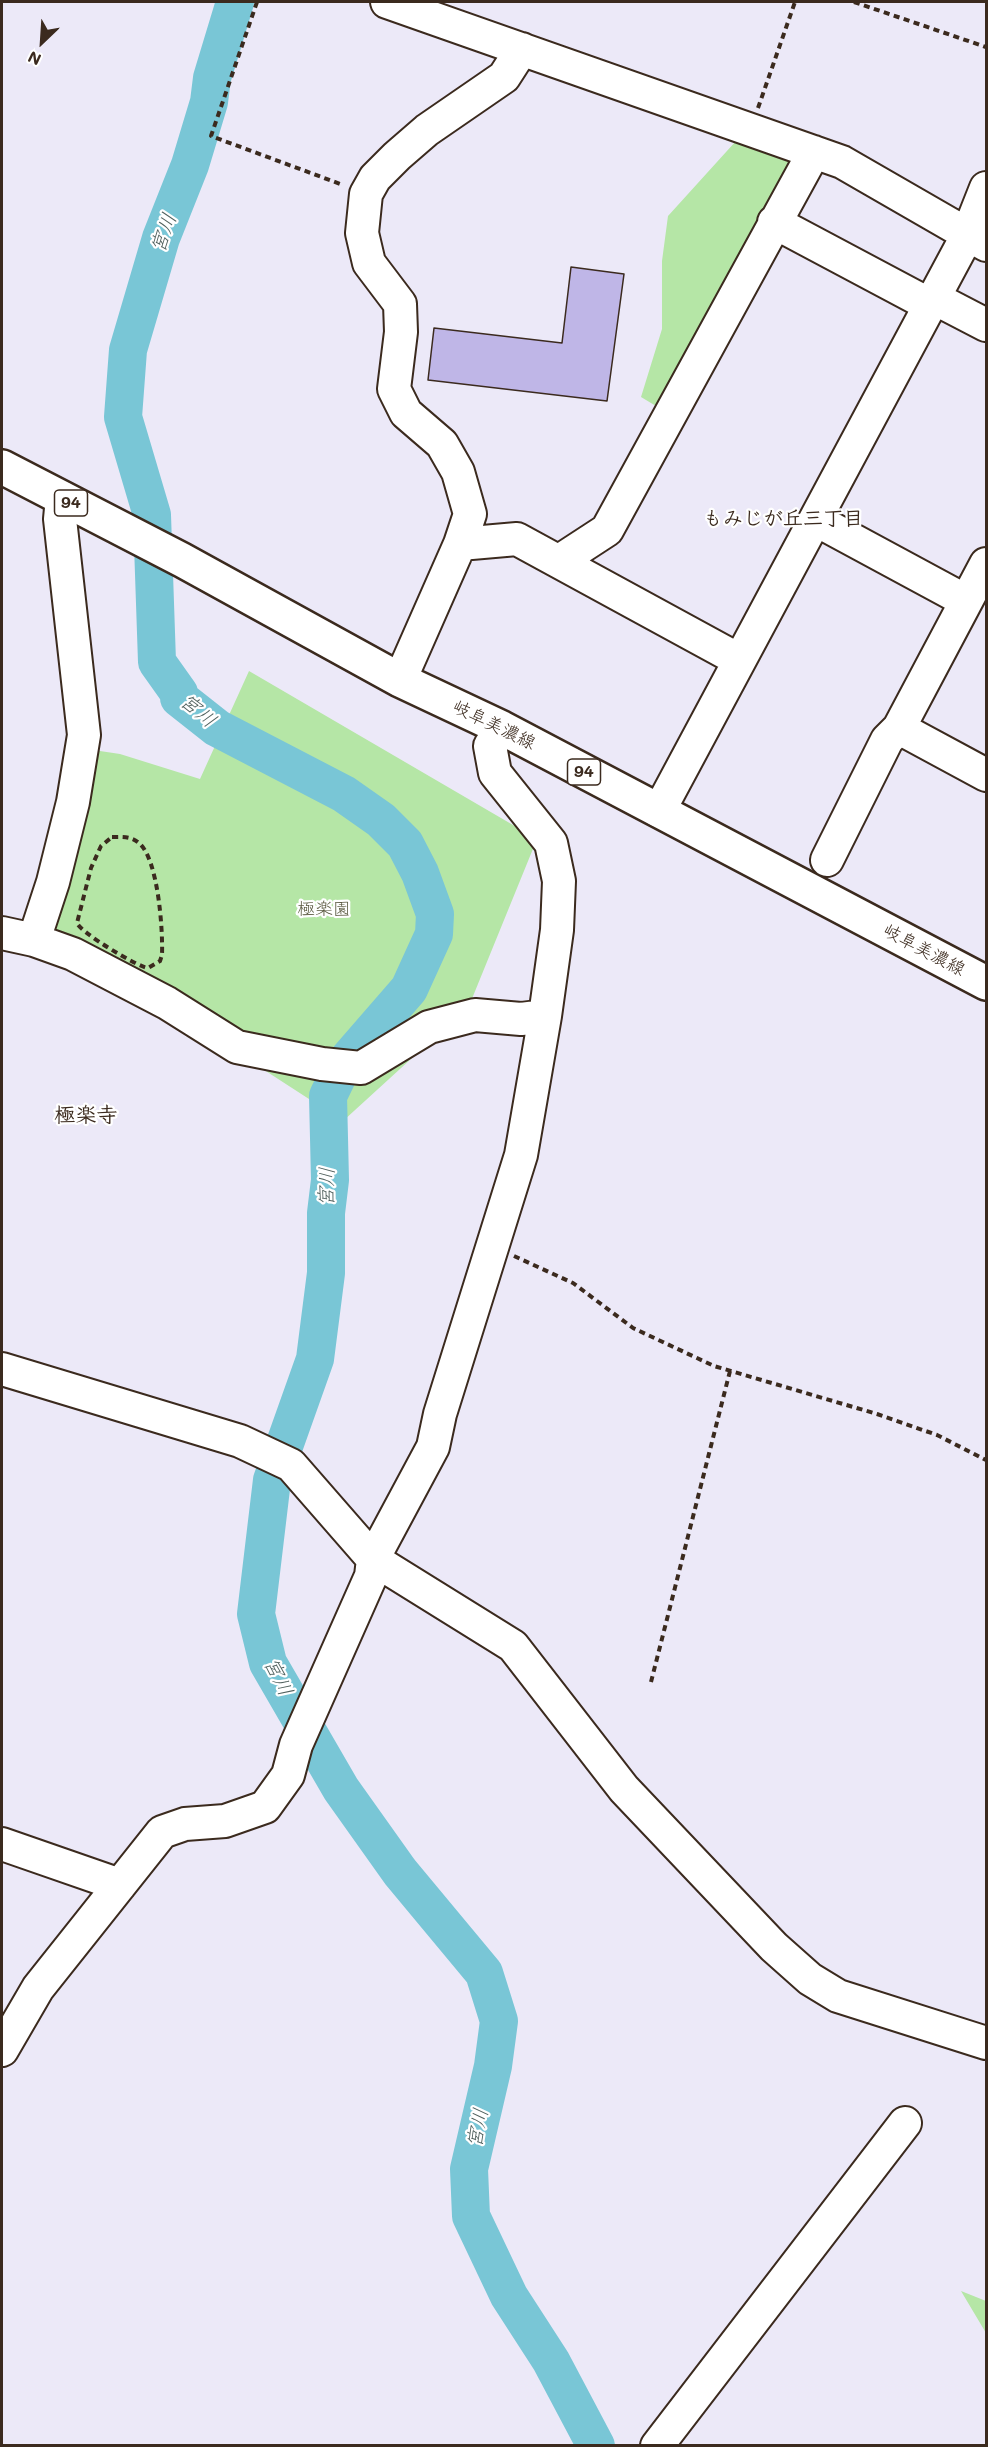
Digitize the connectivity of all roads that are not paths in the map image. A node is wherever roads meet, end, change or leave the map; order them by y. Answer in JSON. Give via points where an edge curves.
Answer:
{"nodes":[{"id":1,"x":387,"y":2,"type":"edge"},
{"id":2,"x":522,"y":49,"type":"junction"},
{"id":3,"x":814,"y":152,"type":"junction"},
{"id":4,"x":987,"y":188,"type":"edge"},
{"id":5,"x":774,"y":222,"type":"junction"},
{"id":6,"x":977,"y":241,"type":"edge"},
{"id":7,"x":932,"y":302,"type":"junction"},
{"id":8,"x":987,"y":325,"type":"edge"},
{"id":9,"x":2,"y":467,"type":"edge"},
{"id":10,"x":62,"y":498,"type":"junction"},
{"id":11,"x":816,"y":520,"type":"junction"},
{"id":12,"x":460,"y":544,"type":"junction"},
{"id":13,"x":561,"y":560,"type":"junction"},
{"id":14,"x":987,"y":564,"type":"edge"},
{"id":15,"x":966,"y":601,"type":"junction"},
{"id":16,"x":739,"y":660,"type":"junction"},
{"id":17,"x":400,"y":680,"type":"junction"},
{"id":18,"x":501,"y":728,"type":"junction"},
{"id":19,"x":899,"y":728,"type":"junction"},
{"id":20,"x":987,"y":776,"type":"edge"},
{"id":21,"x":659,"y":811,"type":"junction"},
{"id":22,"x":827,"y":860,"type":"dead end"},
{"id":23,"x":2,"y":933,"type":"edge"},
{"id":24,"x":34,"y":940,"type":"junction"},
{"id":25,"x":987,"y":983,"type":"edge"},
{"id":26,"x":546,"y":1016,"type":"junction"},
{"id":27,"x":2,"y":1369,"type":"edge"},
{"id":28,"x":373,"y":1558,"type":"junction"},
{"id":29,"x":2,"y":1844,"type":"edge"},
{"id":30,"x":120,"y":1885,"type":"junction"},
{"id":31,"x":987,"y":2043,"type":"edge"},
{"id":32,"x":2,"y":2050,"type":"edge"},
{"id":33,"x":905,"y":2123,"type":"dead end"},
{"id":34,"x":657,"y":2445,"type":"edge"}],
"edges":[{"from":1,"to":2,"type":"street"},
{"from":2,"to":3,"type":"street"},
{"from":2,"to":12,"type":"street","via":[[504,77],[420,136],[375,178],[366,194],[362,233],[369,264],[400,304],[394,389],[406,413],[442,444],[458,472],[470,514]]},
{"from":3,"to":5,"type":"street"},
{"from":3,"to":6,"type":"street","via":[[862,172]]},
{"from":4,"to":6,"type":"street"},
{"from":5,"to":7,"type":"street"},
{"from":5,"to":13,"type":"street","via":[[607,530]]},
{"from":6,"to":7,"type":"street"},
{"from":7,"to":8,"type":"street"},
{"from":7,"to":11,"type":"street"},
{"from":9,"to":10,"type":"main road","name":"岐阜美濃線","number":"94"},
{"from":10,"to":17,"type":"main road","name":"岐阜美濃線","number":"94"},
{"from":10,"to":24,"type":"street","via":[[60,519],[84,735],[73,802]]},
{"from":11,"to":15,"type":"street"},
{"from":11,"to":16,"type":"street"},
{"from":12,"to":13,"type":"street","via":[[517,539]]},
{"from":12,"to":17,"type":"street"},
{"from":13,"to":16,"type":"street"},
{"from":14,"to":15,"type":"street"},
{"from":15,"to":19,"type":"street"},
{"from":16,"to":21,"type":"street"},
{"from":17,"to":18,"type":"main road","name":"岐阜美濃線","number":"94"},
{"from":18,"to":21,"type":"main road","name":"岐阜美濃線","number":"94"},
{"from":18,"to":26,"type":"street","via":[[490,746],[495,773],[551,843],[559,881]]},
{"from":19,"to":20,"type":"street"},
{"from":19,"to":22,"type":"street","via":[[887,740]]},
{"from":21,"to":25,"type":"main road","name":"岐阜美濃線","number":"94"},
{"from":23,"to":24,"type":"street"},
{"from":24,"to":26,"type":"street","via":[[73,954],[237,1047],[322,1064],[362,1068],[429,1027],[475,1015],[521,1019]]},
{"from":26,"to":28,"type":"street","via":[[521,1155],[433,1447]]},
{"from":27,"to":28,"type":"street","via":[[240,1441],[291,1465]]},
{"from":28,"to":30,"type":"street","via":[[371,1576],[296,1745],[288,1775],[265,1807],[225,1821],[184,1824],[162,1832]]},
{"from":28,"to":31,"type":"street","via":[[513,1646],[624,1789],[774,1947],[810,1978],[838,1996]]},
{"from":29,"to":30,"type":"street"},
{"from":30,"to":32,"type":"street","via":[[38,1988]]},
{"from":33,"to":34,"type":"street"}]}
